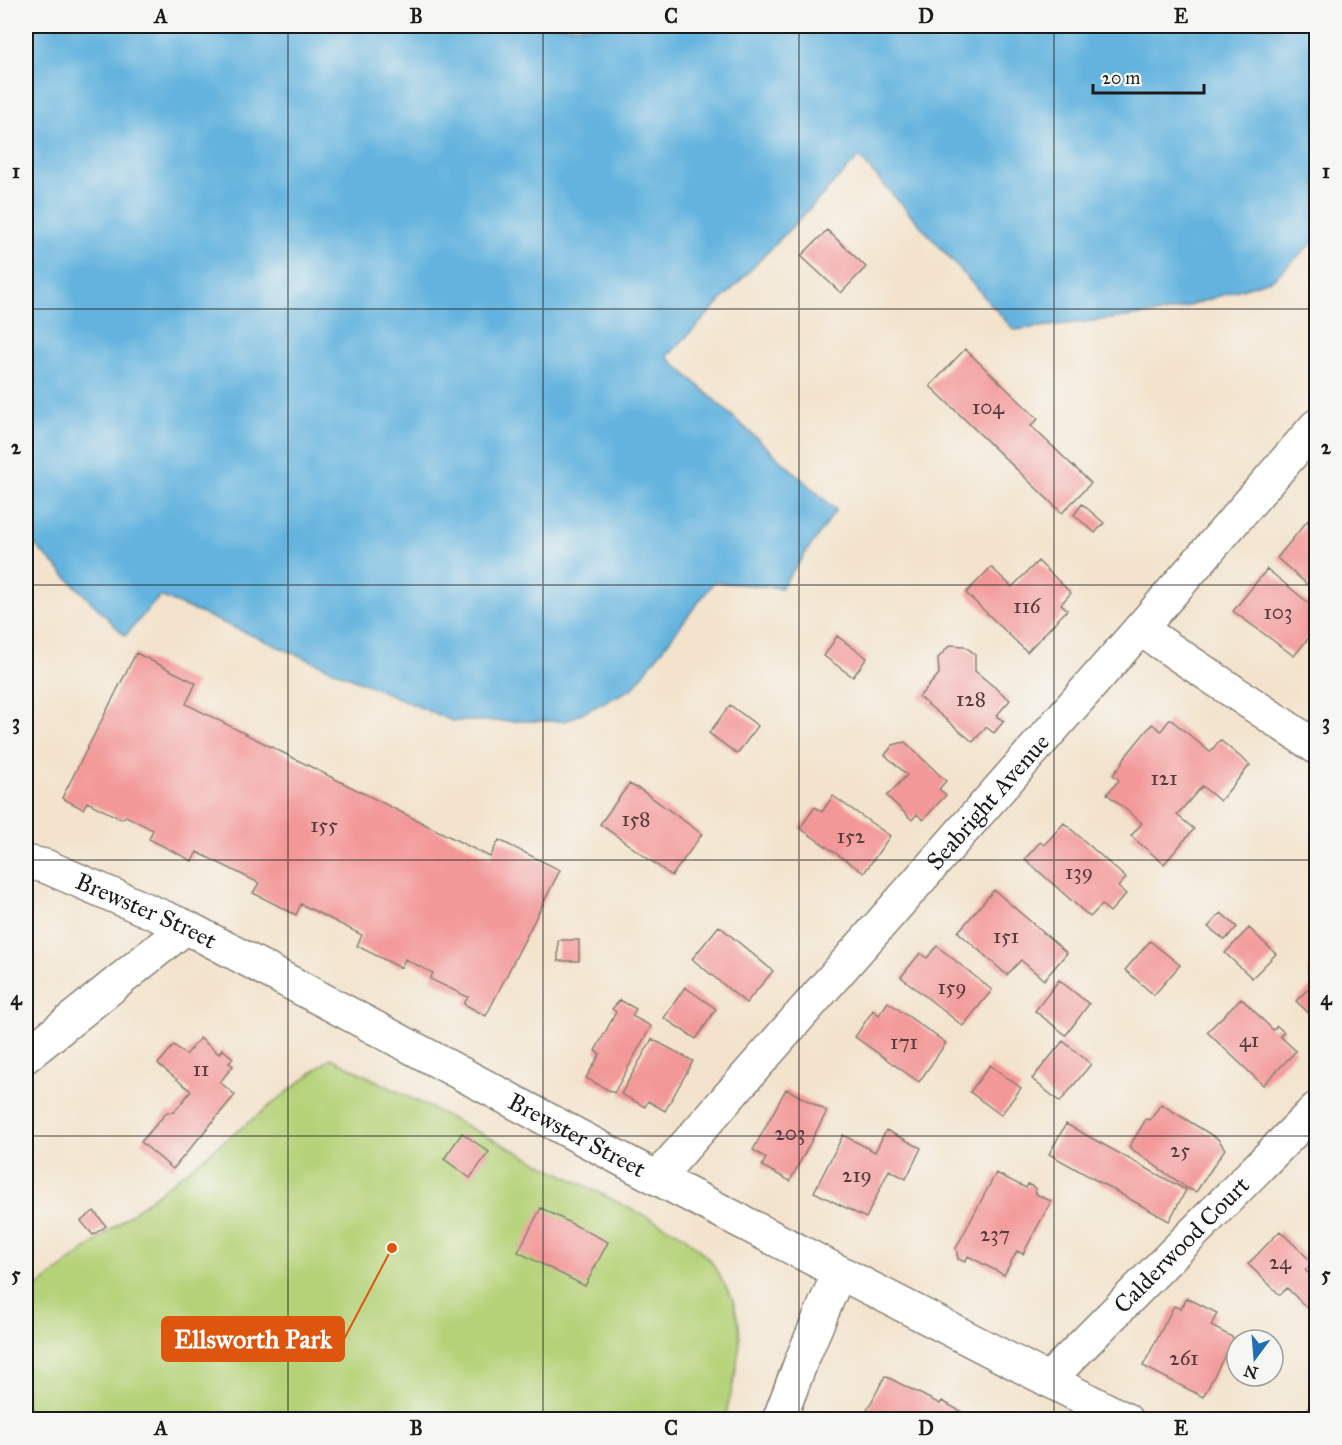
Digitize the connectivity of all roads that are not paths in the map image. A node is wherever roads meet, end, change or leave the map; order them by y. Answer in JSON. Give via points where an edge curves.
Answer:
{"nodes":[{"id":1,"x":1317,"y":426,"type":"edge"},
{"id":2,"x":1140,"y":628,"type":"junction"},
{"id":3,"x":1317,"y":747,"type":"edge"},
{"id":4,"x":26,"y":862,"type":"edge"},
{"id":5,"x":186,"y":927,"type":"junction"},
{"id":6,"x":26,"y":1056,"type":"edge"},
{"id":7,"x":1317,"y":1109,"type":"edge"},
{"id":8,"x":657,"y":1178,"type":"junction"},
{"id":9,"x":839,"y":1272,"type":"junction"},
{"id":10,"x":1048,"y":1380,"type":"junction"},
{"id":11,"x":778,"y":1419,"type":"edge"},
{"id":12,"x":1126,"y":1419,"type":"edge"}],
"edges":[{"from":1,"to":2,"type":"street","name":"Seabright Avenue"},
{"from":2,"to":3,"type":"street"},
{"from":2,"to":8,"type":"street","name":"Seabright Avenue"},
{"from":4,"to":5,"type":"street","name":"Brewster Street","via":[[45,866]]},
{"from":5,"to":6,"type":"street"},
{"from":5,"to":8,"type":"street","name":"Brewster Street"},
{"from":7,"to":10,"type":"street","name":"Calderwood Court"},
{"from":8,"to":9,"type":"street","name":"Brewster Street"},
{"from":9,"to":10,"type":"street","name":"Brewster Street"},
{"from":9,"to":11,"type":"street"},
{"from":10,"to":12,"type":"street","name":"Brewster Street"}]}
